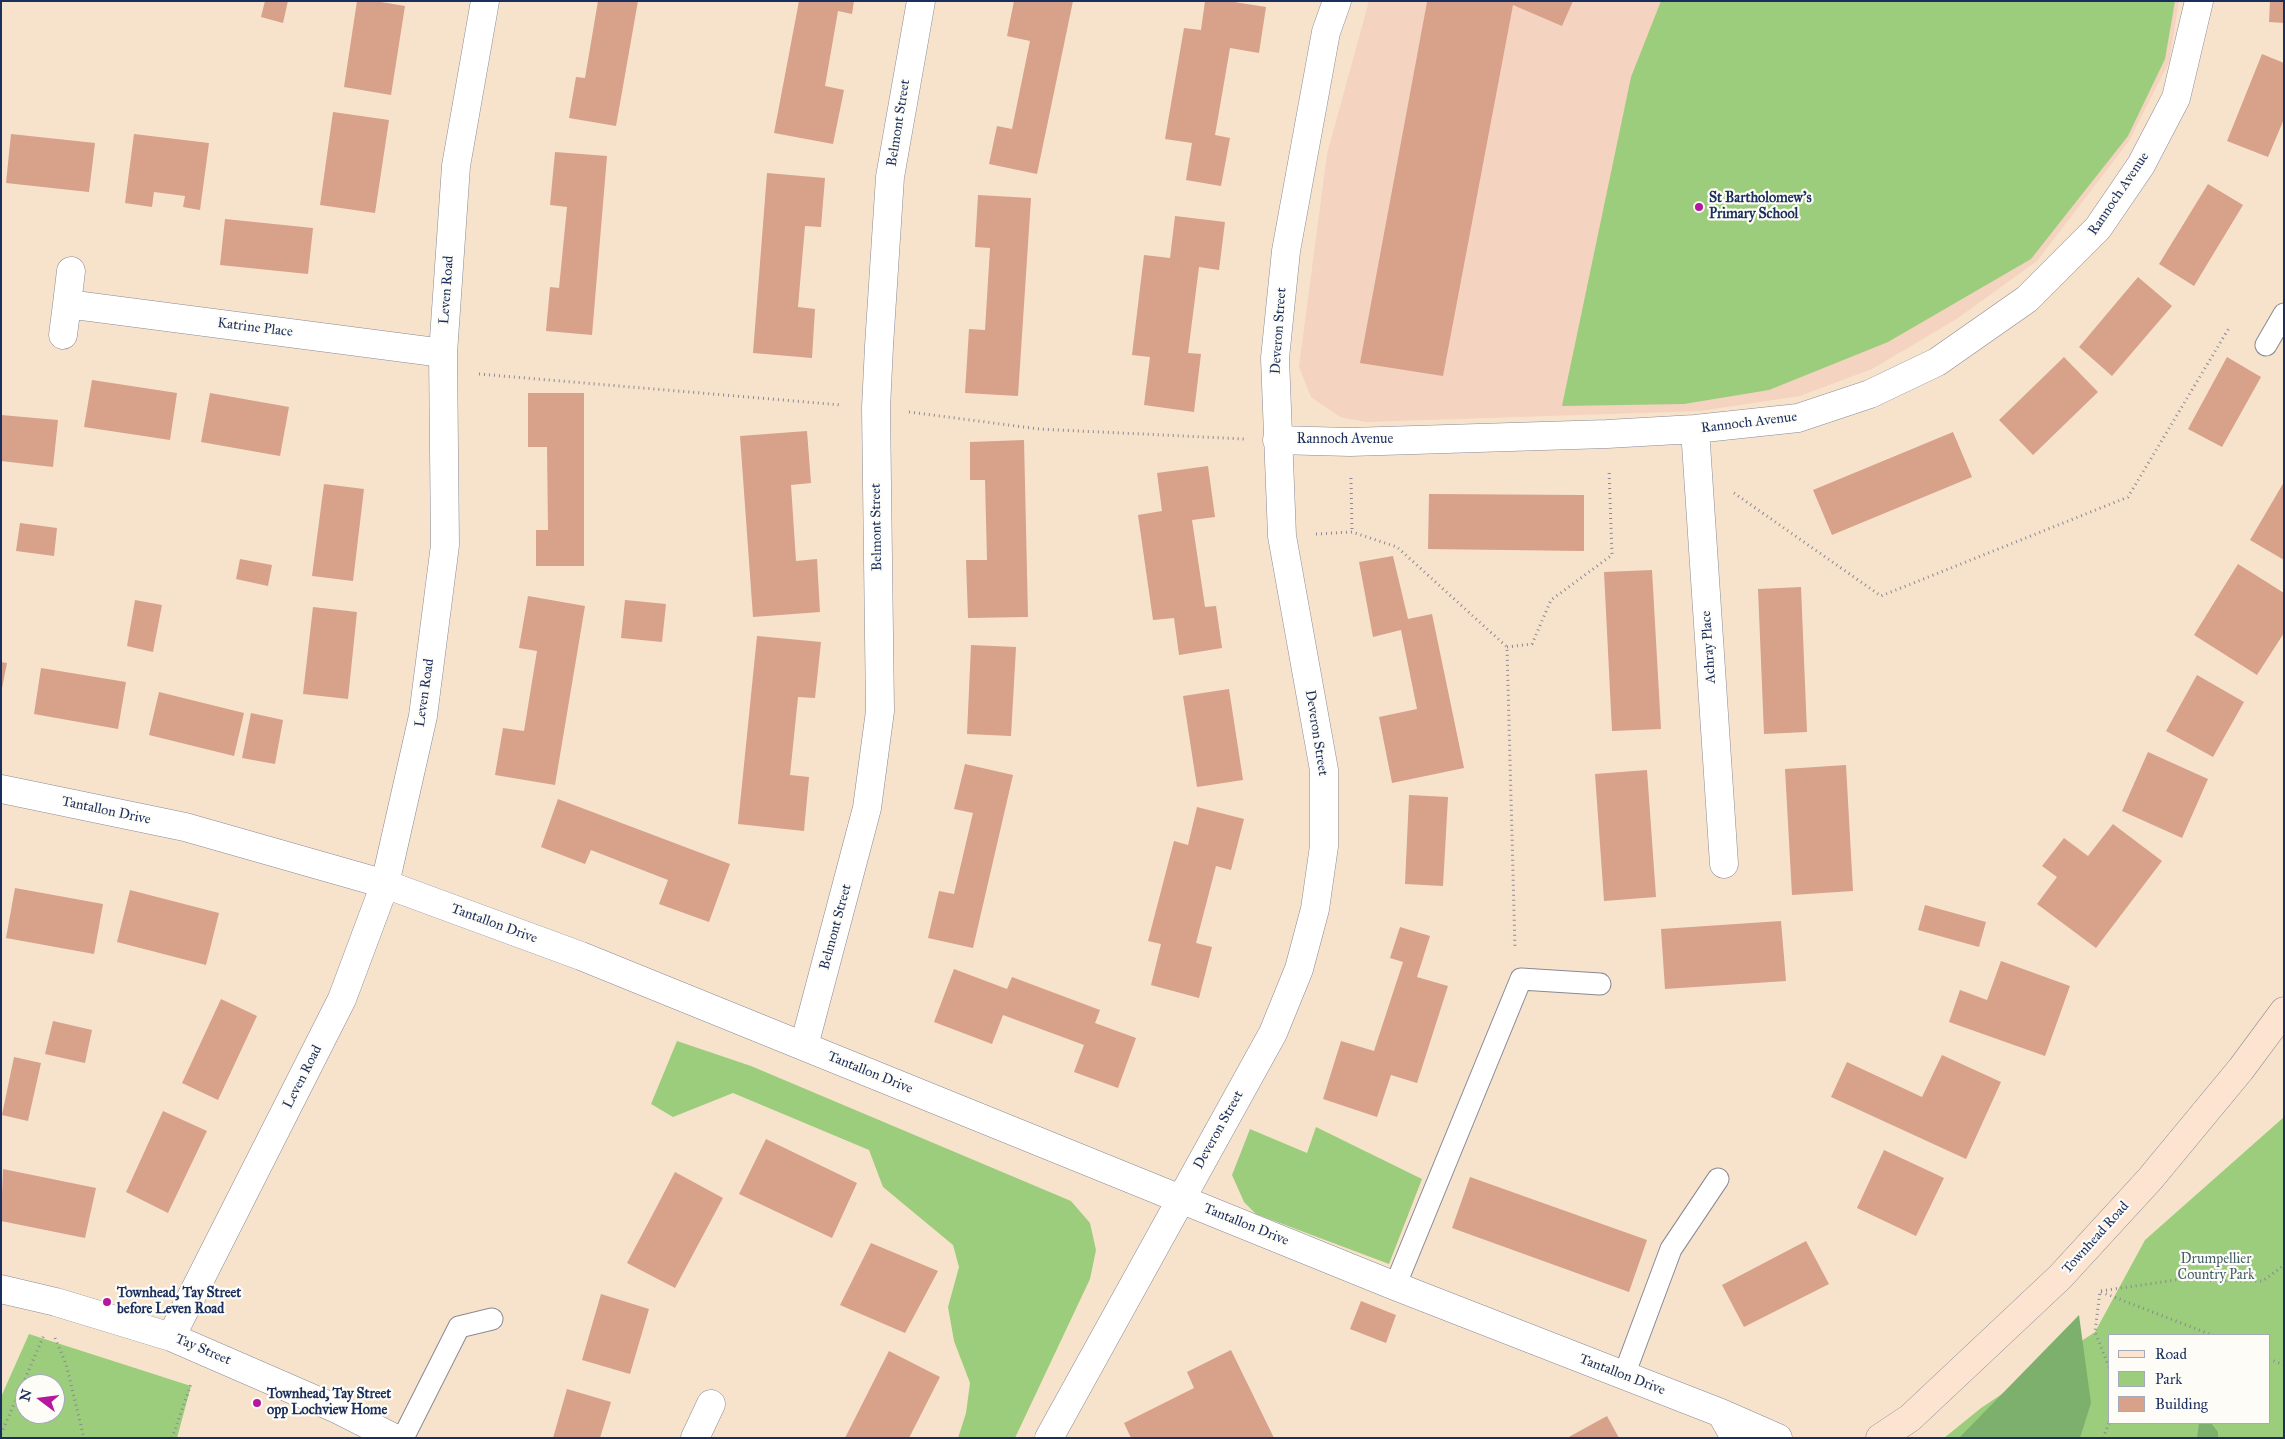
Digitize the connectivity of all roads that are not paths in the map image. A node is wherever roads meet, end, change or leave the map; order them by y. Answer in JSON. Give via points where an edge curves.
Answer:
{"nodes":[{"id":1,"x":485,"y":1,"type":"edge"},
{"id":2,"x":921,"y":1,"type":"edge"},
{"id":3,"x":1337,"y":1,"type":"edge"},
{"id":4,"x":2199,"y":1,"type":"edge"},
{"id":5,"x":71,"y":271,"type":"dead end"},
{"id":6,"x":67,"y":304,"type":"junction"},
{"id":7,"x":2284,"y":314,"type":"edge"},
{"id":8,"x":63,"y":335,"type":"dead end"},
{"id":9,"x":2266,"y":345,"type":"dead end"},
{"id":10,"x":442,"y":353,"type":"junction"},
{"id":11,"x":1695,"y":429,"type":"junction"},
{"id":12,"x":1278,"y":440,"type":"junction"},
{"id":13,"x":1,"y":789,"type":"edge"},
{"id":14,"x":1724,"y":864,"type":"dead end"},
{"id":15,"x":385,"y":884,"type":"junction"},
{"id":16,"x":1600,"y":984,"type":"dead end"},
{"id":17,"x":2284,"y":1011,"type":"edge"},
{"id":18,"x":804,"y":1046,"type":"junction"},
{"id":19,"x":1718,"y":1179,"type":"dead end"},
{"id":20,"x":1180,"y":1199,"type":"junction"},
{"id":21,"x":1395,"y":1286,"type":"junction"},
{"id":22,"x":1,"y":1289,"type":"edge"},
{"id":23,"x":492,"y":1319,"type":"dead end"},
{"id":24,"x":171,"y":1337,"type":"junction"},
{"id":25,"x":1624,"y":1375,"type":"junction"},
{"id":26,"x":711,"y":1404,"type":"dead end"},
{"id":27,"x":1721,"y":1413,"type":"junction"},
{"id":28,"x":394,"y":1438,"type":"edge"},
{"id":29,"x":403,"y":1438,"type":"edge"},
{"id":30,"x":695,"y":1438,"type":"edge"},
{"id":31,"x":1049,"y":1438,"type":"edge"},
{"id":32,"x":1735,"y":1438,"type":"edge"},
{"id":33,"x":1778,"y":1438,"type":"edge"},
{"id":34,"x":1880,"y":1438,"type":"edge"}],
"edges":[{"from":1,"to":10,"type":"street","name":"Leven Road","via":[[456,166]]},
{"from":2,"to":18,"type":"street","name":"Belmont Street","via":[[890,177],[879,346],[876,408],[880,711],[867,808]]},
{"from":3,"to":12,"type":"street","name":"Deveron Street","via":[[1326,32],[1286,252],[1275,358]]},
{"from":4,"to":11,"type":"street","name":"Rannoch Avenue","via":[[2176,98],[2141,165],[2098,228],[2028,299],[1937,362],[1870,394],[1798,418]]},
{"from":5,"to":6,"type":"street"},
{"from":6,"to":8,"type":"street"},
{"from":6,"to":10,"type":"street","name":"Katrine Place"},
{"from":7,"to":9,"type":"lane"},
{"from":10,"to":15,"type":"street","name":"Leven Road","via":[[444,545],[423,716]]},
{"from":11,"to":12,"type":"street","name":"Rannoch Avenue","via":[[1350,442]]},
{"from":11,"to":14,"type":"street","name":"Achray Place"},
{"from":12,"to":20,"type":"street","name":"Deveron Street","via":[[1282,536],[1324,770],[1324,846],[1315,909],[1299,969],[1273,1033]]},
{"from":13,"to":15,"type":"street","name":"Tantallon Drive","via":[[185,827]]},
{"from":15,"to":18,"type":"street","name":"Tantallon Drive","via":[[581,956]]},
{"from":15,"to":24,"type":"street","name":"Leven Road","via":[[342,999]]},
{"from":16,"to":21,"type":"lane","via":[[1522,979]]},
{"from":17,"to":34,"type":"street","name":"Townhead Road","via":[[2241,1069],[2150,1179],[2060,1277],[1910,1418]]},
{"from":18,"to":20,"type":"street","name":"Tantallon Drive"},
{"from":19,"to":25,"type":"lane","via":[[1671,1249]]},
{"from":20,"to":21,"type":"street","name":"Tantallon Drive"},
{"from":20,"to":31,"type":"street","name":"Deveron Street"},
{"from":21,"to":25,"type":"street","name":"Tantallon Drive"},
{"from":22,"to":24,"type":"street","name":"Tay Street","via":[[53,1312]]},
{"from":23,"to":29,"type":"lane","via":[[459,1327]]},
{"from":24,"to":28,"type":"street","name":"Tay Street","via":[[339,1410]]},
{"from":25,"to":27,"type":"street","name":"Tantallon Drive"},
{"from":26,"to":30,"type":"street"},
{"from":27,"to":32,"type":"street"},
{"from":27,"to":33,"type":"street","name":"Tantallon Drive"}]}
